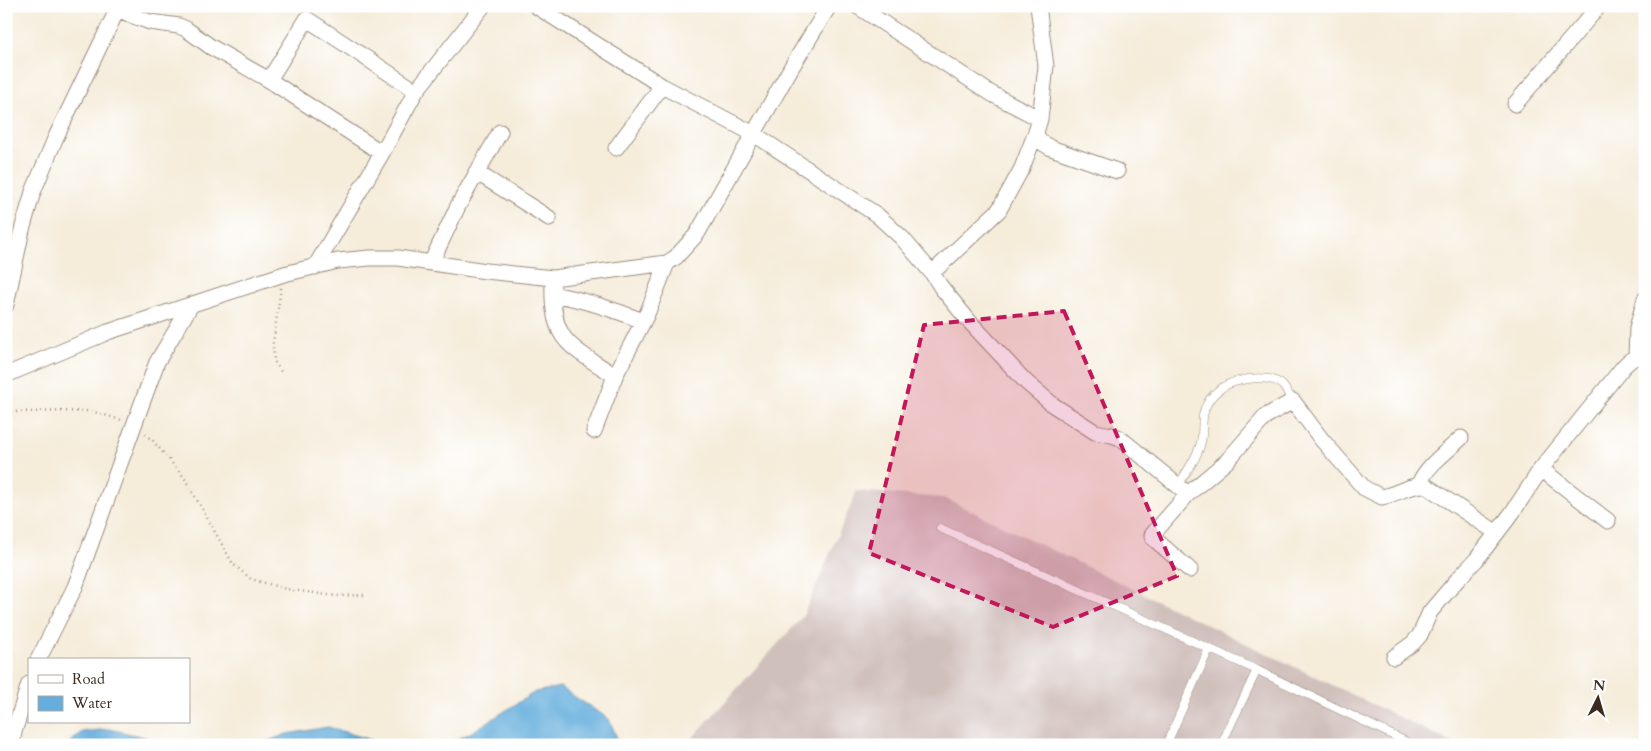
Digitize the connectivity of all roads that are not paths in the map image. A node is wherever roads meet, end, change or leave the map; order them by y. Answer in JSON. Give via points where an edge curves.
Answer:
{"nodes":[{"id":1,"x":483,"y":6,"type":"edge"},
{"id":2,"x":536,"y":6,"type":"edge"},
{"id":3,"x":828,"y":6,"type":"edge"},
{"id":4,"x":857,"y":6,"type":"edge"},
{"id":5,"x":1038,"y":6,"type":"edge"},
{"id":6,"x":1599,"y":6,"type":"edge"},
{"id":7,"x":116,"y":7,"type":"edge"},
{"id":8,"x":311,"y":13,"type":"edge"},
{"id":9,"x":269,"y":80,"type":"junction"},
{"id":10,"x":662,"y":86,"type":"junction"},
{"id":11,"x":416,"y":91,"type":"junction"},
{"id":12,"x":1515,"y":104,"type":"dead end"},
{"id":13,"x":1038,"y":126,"type":"junction"},
{"id":14,"x":500,"y":132,"type":"dead end"},
{"id":15,"x":754,"y":134,"type":"junction"},
{"id":16,"x":616,"y":148,"type":"dead end"},
{"id":17,"x":382,"y":153,"type":"junction"},
{"id":18,"x":1117,"y":171,"type":"dead end"},
{"id":19,"x":476,"y":172,"type":"junction"},
{"id":20,"x":549,"y":218,"type":"dead end"},
{"id":21,"x":431,"y":263,"type":"junction"},
{"id":22,"x":667,"y":263,"type":"junction"},
{"id":23,"x":315,"y":267,"type":"junction"},
{"id":24,"x":932,"y":273,"type":"junction"},
{"id":25,"x":553,"y":278,"type":"junction"},
{"id":26,"x":553,"y":294,"type":"junction"},
{"id":27,"x":1645,"y":299,"type":"edge"},
{"id":28,"x":191,"y":305,"type":"junction"},
{"id":29,"x":6,"y":306,"type":"edge"},
{"id":30,"x":643,"y":321,"type":"junction"},
{"id":31,"x":1640,"y":358,"type":"edge"},
{"id":32,"x":6,"y":375,"type":"edge"},
{"id":33,"x":615,"y":376,"type":"junction"},
{"id":34,"x":1293,"y":401,"type":"junction"},
{"id":35,"x":594,"y":431,"type":"dead end"},
{"id":36,"x":1462,"y":438,"type":"dead end"},
{"id":37,"x":1541,"y":469,"type":"junction"},
{"id":38,"x":1419,"y":484,"type":"junction"},
{"id":39,"x":1183,"y":490,"type":"junction"},
{"id":40,"x":1608,"y":521,"type":"dead end"},
{"id":41,"x":940,"y":528,"type":"dead end"},
{"id":42,"x":1497,"y":533,"type":"junction"},
{"id":43,"x":1190,"y":570,"type":"dead end"},
{"id":44,"x":1209,"y":649,"type":"junction"},
{"id":45,"x":1394,"y":657,"type":"dead end"},
{"id":46,"x":39,"y":658,"type":"edge"},
{"id":47,"x":1257,"y":670,"type":"junction"},
{"id":48,"x":28,"y":687,"type":"edge"},
{"id":49,"x":12,"y":745,"type":"edge"},
{"id":50,"x":1166,"y":745,"type":"edge"},
{"id":51,"x":1221,"y":745,"type":"edge"},
{"id":52,"x":1413,"y":745,"type":"edge"}],
"edges":[{"from":1,"to":11,"type":"street"},
{"from":2,"to":10,"type":"street"},
{"from":3,"to":15,"type":"street"},
{"from":4,"to":13,"type":"street"},
{"from":5,"to":13,"type":"street","via":[[1046,66]]},
{"from":6,"to":12,"type":"street"},
{"from":7,"to":9,"type":"street","via":[[150,22],[180,26]]},
{"from":7,"to":29,"type":"street","via":[[33,192]]},
{"from":8,"to":9,"type":"street"},
{"from":8,"to":11,"type":"street"},
{"from":9,"to":17,"type":"street"},
{"from":10,"to":15,"type":"street"},
{"from":10,"to":16,"type":"street"},
{"from":11,"to":17,"type":"street"},
{"from":13,"to":18,"type":"street","via":[[1039,141],[1051,148]]},
{"from":13,"to":24,"type":"street","via":[[1022,168],[999,210]]},
{"from":14,"to":19,"type":"street"},
{"from":15,"to":22,"type":"street","via":[[697,234],[676,258]]},
{"from":15,"to":24,"type":"street","via":[[877,215]]},
{"from":17,"to":23,"type":"street"},
{"from":19,"to":20,"type":"street"},
{"from":19,"to":21,"type":"street"},
{"from":21,"to":23,"type":"street","via":[[370,258]]},
{"from":21,"to":25,"type":"street"},
{"from":22,"to":25,"type":"street"},
{"from":22,"to":30,"type":"street"},
{"from":23,"to":28,"type":"street"},
{"from":24,"to":39,"type":"street","via":[[968,320],[1026,382],[1053,405],[1095,432],[1120,438]]},
{"from":25,"to":26,"type":"street"},
{"from":26,"to":30,"type":"street","via":[[612,308]]},
{"from":26,"to":33,"type":"street","via":[[553,310],[563,338]]},
{"from":27,"to":31,"type":"street","via":[[1637,328]]},
{"from":28,"to":32,"type":"street","via":[[108,332]]},
{"from":28,"to":46,"type":"street","via":[[157,362],[75,586]]},
{"from":30,"to":33,"type":"street"},
{"from":31,"to":37,"type":"street","via":[[1630,360],[1624,366]]},
{"from":33,"to":35,"type":"street"},
{"from":34,"to":38,"type":"street","via":[[1364,488],[1382,497]]},
{"from":34,"to":39,"type":"street","via":[[1266,416],[1226,462]]},
{"from":34,"to":39,"type":"lane","via":[[1281,384],[1266,379],[1236,381],[1222,387],[1206,404],[1202,440]]},
{"from":36,"to":38,"type":"street","via":[[1429,468]]},
{"from":37,"to":40,"type":"street"},
{"from":37,"to":42,"type":"street"},
{"from":38,"to":42,"type":"street","via":[[1432,488]]},
{"from":39,"to":43,"type":"street","via":[[1152,537]]},
{"from":41,"to":44,"type":"lane"},
{"from":42,"to":45,"type":"street","via":[[1430,612],[1420,635]]},
{"from":44,"to":47,"type":"lane"},
{"from":44,"to":50,"type":"lane"},
{"from":47,"to":51,"type":"lane"},
{"from":47,"to":52,"type":"lane"},
{"from":48,"to":49,"type":"street"}]}
